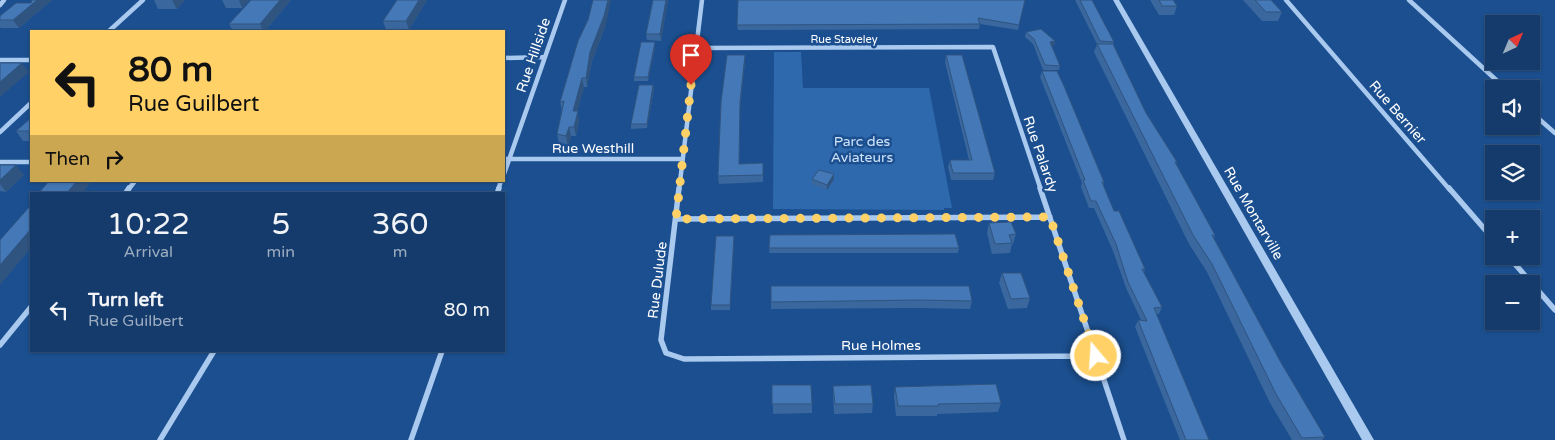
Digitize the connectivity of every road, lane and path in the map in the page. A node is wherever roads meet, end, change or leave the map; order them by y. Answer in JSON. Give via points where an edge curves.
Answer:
{"nodes":[{"id":1,"x":4,"y":0,"type":"edge"},
{"id":2,"x":143,"y":0,"type":"edge"},
{"id":3,"x":565,"y":0,"type":"edge"},
{"id":4,"x":702,"y":0,"type":"edge"},
{"id":5,"x":1116,"y":0,"type":"edge"},
{"id":6,"x":1286,"y":0,"type":"edge"},
{"id":7,"x":1409,"y":0,"type":"edge"},
{"id":8,"x":0,"y":5,"type":"edge"},
{"id":9,"x":110,"y":30,"type":"edge"},
{"id":10,"x":992,"y":47,"type":"joint"},
{"id":11,"x":696,"y":48,"type":"junction"},
{"id":12,"x":505,"y":58,"type":"edge"},
{"id":13,"x":545,"y":58,"type":"junction"},
{"id":14,"x":0,"y":60,"type":"edge"},
{"id":15,"x":30,"y":60,"type":"edge"},
{"id":16,"x":1496,"y":80,"type":"edge"},
{"id":17,"x":30,"y":104,"type":"edge"},
{"id":18,"x":1540,"y":120,"type":"edge"},
{"id":19,"x":0,"y":132,"type":"edge"},
{"id":20,"x":1555,"y":134,"type":"edge"},
{"id":21,"x":506,"y":159,"type":"edge"},
{"id":22,"x":682,"y":159,"type":"junction"},
{"id":23,"x":0,"y":162,"type":"edge"},
{"id":24,"x":30,"y":162,"type":"edge"},
{"id":25,"x":134,"y":182,"type":"edge"},
{"id":26,"x":127,"y":192,"type":"edge"},
{"id":27,"x":1050,"y":217,"type":"junction"},
{"id":28,"x":676,"y":219,"type":"junction"},
{"id":29,"x":1485,"y":230,"type":"edge"},
{"id":30,"x":1516,"y":265,"type":"edge"},
{"id":31,"x":30,"y":308,"type":"edge"},
{"id":32,"x":1555,"y":310,"type":"edge"},
{"id":33,"x":0,"y":345,"type":"edge"},
{"id":34,"x":213,"y":352,"type":"edge"},
{"id":35,"x":442,"y":352,"type":"edge"},
{"id":36,"x":666,"y":353,"type":"joint"},
{"id":37,"x":1096,"y":356,"type":"junction"},
{"id":38,"x":160,"y":440,"type":"edge"},
{"id":39,"x":411,"y":440,"type":"edge"},
{"id":40,"x":1124,"y":440,"type":"edge"},
{"id":41,"x":1368,"y":440,"type":"edge"}],
"edges":[{"from":1,"to":8,"type":"street"},
{"from":2,"to":9,"type":"street"},
{"from":3,"to":13,"type":"street","name":"Rue Hillside"},
{"from":4,"to":11,"type":"street","name":"Rue Dulude"},
{"from":5,"to":41,"type":"street","name":"Rue Montarville"},
{"from":6,"to":29,"type":"street","name":"Rue Bernier"},
{"from":7,"to":16,"type":"street"},
{"from":10,"to":11,"type":"street","name":"Rue Staveley"},
{"from":10,"to":27,"type":"street","name":"Rue Palardy"},
{"from":11,"to":22,"type":"street","name":"Rue Dulude"},
{"from":12,"to":13,"type":"street"},
{"from":13,"to":21,"type":"street","name":"Rue Hillside"},
{"from":14,"to":15,"type":"street"},
{"from":17,"to":19,"type":"street"},
{"from":18,"to":20,"type":"street"},
{"from":21,"to":22,"type":"street","name":"Rue Westhill"},
{"from":22,"to":28,"type":"street","name":"Rue Dulude"},
{"from":23,"to":24,"type":"street"},
{"from":25,"to":26,"type":"street"},
{"from":27,"to":28,"type":"street"},
{"from":27,"to":37,"type":"street","name":"Rue Palardy"},
{"from":28,"to":36,"type":"street","name":"Rue Dulude","via":[[660,340]]},
{"from":30,"to":32,"type":"street"},
{"from":31,"to":33,"type":"street"},
{"from":34,"to":38,"type":"street"},
{"from":35,"to":39,"type":"street"},
{"from":36,"to":37,"type":"street","name":"Rue Holmes","via":[[684,359]]},
{"from":37,"to":40,"type":"street","name":"Rue Palardy"}]}
